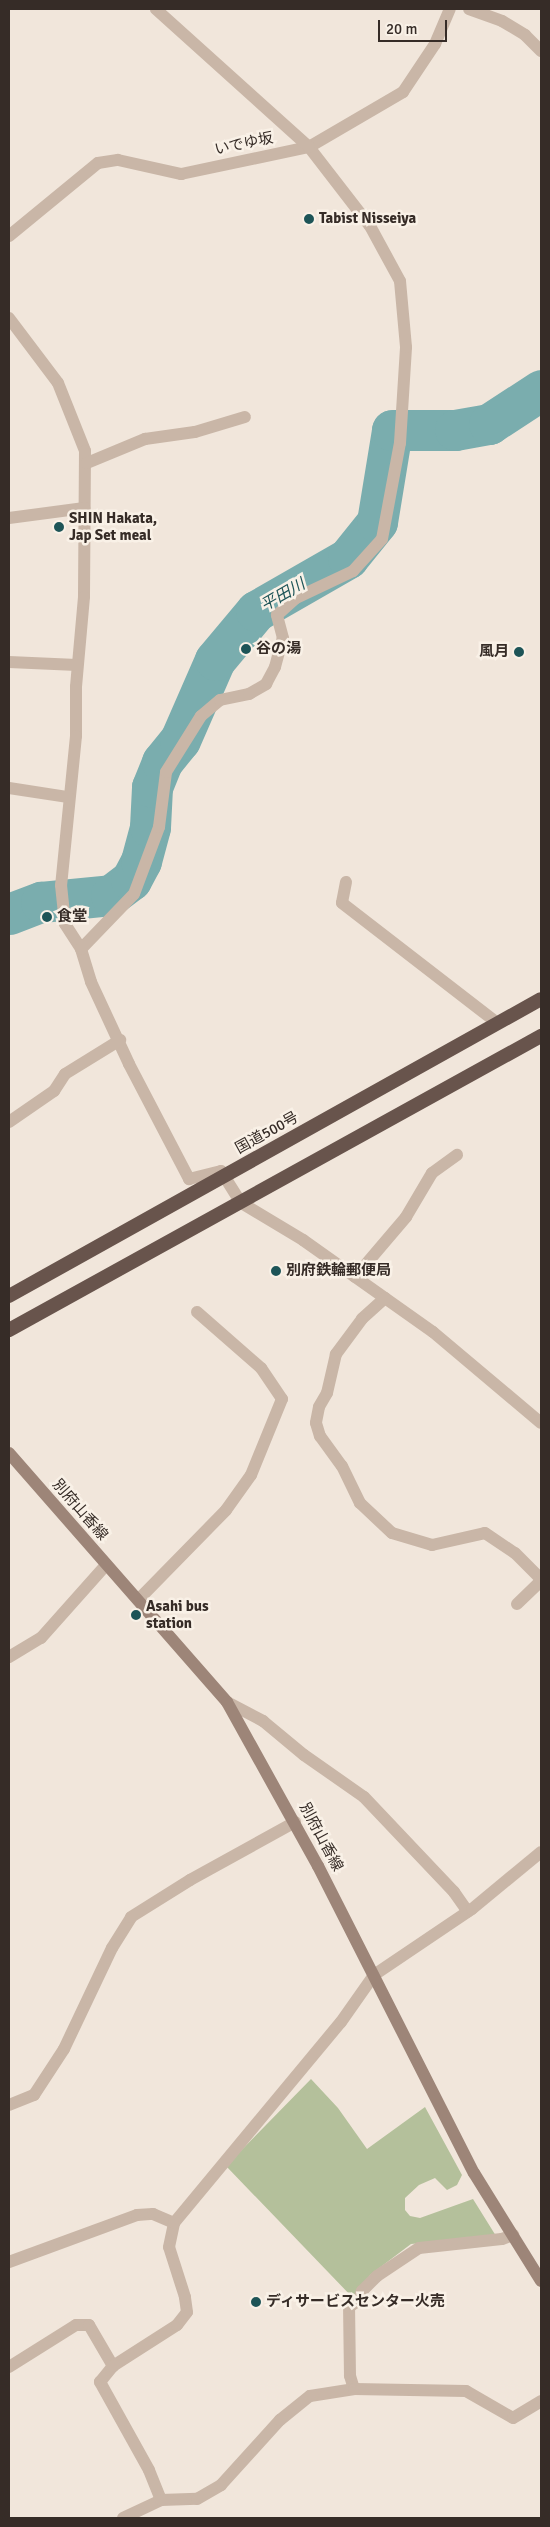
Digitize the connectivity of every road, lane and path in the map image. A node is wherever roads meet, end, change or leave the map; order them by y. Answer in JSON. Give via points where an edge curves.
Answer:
{"nodes":[{"id":1,"x":156,"y":9,"type":"edge"},
{"id":2,"x":450,"y":9,"type":"edge"},
{"id":3,"x":469,"y":9,"type":"edge"},
{"id":4,"x":541,"y":51,"type":"edge"},
{"id":5,"x":309,"y":147,"type":"junction"},
{"id":6,"x":9,"y":236,"type":"edge"},
{"id":7,"x":9,"y":318,"type":"edge"},
{"id":8,"x":245,"y":417,"type":"dead end"},
{"id":9,"x":86,"y":464,"type":"junction"},
{"id":10,"x":84,"y":508,"type":"junction"},
{"id":11,"x":9,"y":518,"type":"edge"},
{"id":12,"x":9,"y":662,"type":"edge"},
{"id":13,"x":77,"y":665,"type":"junction"},
{"id":14,"x":9,"y":788,"type":"edge"},
{"id":15,"x":68,"y":797,"type":"junction"},
{"id":16,"x":346,"y":882,"type":"dead end"},
{"id":17,"x":80,"y":949,"type":"junction"},
{"id":18,"x":541,"y":999,"type":"edge"},
{"id":19,"x":497,"y":1023,"type":"junction"},
{"id":20,"x":541,"y":1036,"type":"edge"},
{"id":21,"x":120,"y":1040,"type":"junction"},
{"id":22,"x":9,"y":1122,"type":"edge"},
{"id":23,"x":457,"y":1155,"type":"dead end"},
{"id":24,"x":225,"y":1175,"type":"junction"},
{"id":25,"x":240,"y":1202,"type":"junction"},
{"id":26,"x":355,"y":1277,"type":"junction"},
{"id":27,"x":9,"y":1296,"type":"edge"},
{"id":28,"x":385,"y":1298,"type":"junction"},
{"id":29,"x":197,"y":1312,"type":"dead end"},
{"id":30,"x":9,"y":1330,"type":"edge"},
{"id":31,"x":541,"y":1423,"type":"edge"},
{"id":32,"x":9,"y":1453,"type":"edge"},
{"id":33,"x":106,"y":1564,"type":"junction"},
{"id":34,"x":541,"y":1580,"type":"edge"},
{"id":35,"x":138,"y":1600,"type":"junction"},
{"id":36,"x":517,"y":1604,"type":"dead end"},
{"id":37,"x":9,"y":1656,"type":"edge"},
{"id":38,"x":227,"y":1702,"type":"junction"},
{"id":39,"x":295,"y":1822,"type":"junction"},
{"id":40,"x":541,"y":1852,"type":"edge"},
{"id":41,"x":468,"y":1912,"type":"junction"},
{"id":42,"x":374,"y":1975,"type":"junction"},
{"id":43,"x":9,"y":2105,"type":"edge"},
{"id":44,"x":174,"y":2223,"type":"junction"},
{"id":45,"x":513,"y":2235,"type":"junction"},
{"id":46,"x":9,"y":2262,"type":"edge"},
{"id":47,"x":541,"y":2280,"type":"edge"},
{"id":48,"x":114,"y":2366,"type":"junction"},
{"id":49,"x":9,"y":2367,"type":"edge"},
{"id":50,"x":354,"y":2388,"type":"junction"},
{"id":51,"x":541,"y":2401,"type":"edge"},
{"id":52,"x":161,"y":2500,"type":"junction"},
{"id":53,"x":122,"y":2518,"type":"edge"}],
"edges":[{"from":1,"to":5,"type":"street"},
{"from":2,"to":5,"type":"street","name":"いでゆ坂","via":[[435,44],[403,92]]},
{"from":3,"to":4,"type":"street","via":[[502,21],[525,35]]},
{"from":5,"to":6,"type":"street","name":"いでゆ坂","via":[[181,174],[118,160],[98,163]]},
{"from":5,"to":17,"type":"street","via":[[370,226],[400,281],[406,347],[402,421],[382,539],[352,571],[296,598],[277,615],[283,638],[275,667],[266,684],[249,694],[220,700],[201,716],[166,772],[159,827],[134,894]]},
{"from":7,"to":9,"type":"street","via":[[58,383],[85,450]]},
{"from":8,"to":9,"type":"street","via":[[195,432],[145,439]]},
{"from":9,"to":10,"type":"street"},
{"from":10,"to":11,"type":"street"},
{"from":10,"to":13,"type":"street","via":[[84,597]]},
{"from":12,"to":13,"type":"street"},
{"from":13,"to":15,"type":"street","via":[[76,736]]},
{"from":14,"to":15,"type":"street"},
{"from":15,"to":17,"type":"street","via":[[61,885],[66,924]]},
{"from":16,"to":19,"type":"street","via":[[342,903]]},
{"from":17,"to":21,"type":"street","via":[[91,982]]},
{"from":18,"to":19,"type":"highway","name":"国道500号"},
{"from":19,"to":24,"type":"highway","name":"国道500号"},
{"from":20,"to":25,"type":"highway"},
{"from":21,"to":22,"type":"street","via":[[65,1074],[54,1091]]},
{"from":21,"to":24,"type":"street","via":[[190,1179],[221,1170]]},
{"from":23,"to":26,"type":"street","via":[[432,1173],[406,1217]]},
{"from":24,"to":25,"type":"street"},
{"from":24,"to":27,"type":"highway","name":"国道500号"},
{"from":25,"to":26,"type":"street","via":[[303,1240]]},
{"from":25,"to":30,"type":"highway"},
{"from":26,"to":28,"type":"street"},
{"from":28,"to":31,"type":"street","via":[[468,1358]]},
{"from":28,"to":34,"type":"street","via":[[362,1319],[336,1354],[327,1393],[319,1407],[316,1424],[320,1436],[342,1466],[360,1503],[392,1533],[432,1545],[485,1533],[515,1553]]},
{"from":29,"to":35,"type":"street","via":[[261,1368],[282,1399],[251,1475],[226,1510]]},
{"from":32,"to":33,"type":"main road","name":"別府山香線"},
{"from":33,"to":35,"type":"main road","name":"別府山香線"},
{"from":33,"to":37,"type":"street","via":[[41,1638]]},
{"from":34,"to":36,"type":"street"},
{"from":35,"to":38,"type":"main road","name":"別府山香線"},
{"from":38,"to":39,"type":"main road","name":"別府山香線"},
{"from":38,"to":41,"type":"street","via":[[263,1721],[304,1755],[364,1797],[454,1892]]},
{"from":39,"to":42,"type":"main road","name":"別府山香線"},
{"from":39,"to":43,"type":"street","via":[[131,1917],[112,1948],[64,2049],[34,2094]]},
{"from":40,"to":41,"type":"street"},
{"from":41,"to":42,"type":"street"},
{"from":42,"to":44,"type":"street","via":[[341,2022]]},
{"from":42,"to":45,"type":"main road","name":"別府山香線","via":[[474,2173]]},
{"from":44,"to":46,"type":"street","via":[[153,2214],[137,2215]]},
{"from":44,"to":48,"type":"street","via":[[169,2247],[187,2312],[177,2325]]},
{"from":45,"to":47,"type":"main road","name":"別府山香線"},
{"from":45,"to":50,"type":"street","via":[[419,2248],[377,2276],[362,2291],[358,2301],[349,2307],[350,2376]]},
{"from":48,"to":49,"type":"street","via":[[90,2324],[76,2325]]},
{"from":48,"to":52,"type":"street","via":[[100,2382],[149,2470]]},
{"from":50,"to":51,"type":"street","via":[[466,2391],[513,2418]]},
{"from":50,"to":52,"type":"street","via":[[310,2396],[280,2420],[221,2485],[196,2499]]},
{"from":52,"to":53,"type":"street"}]}
